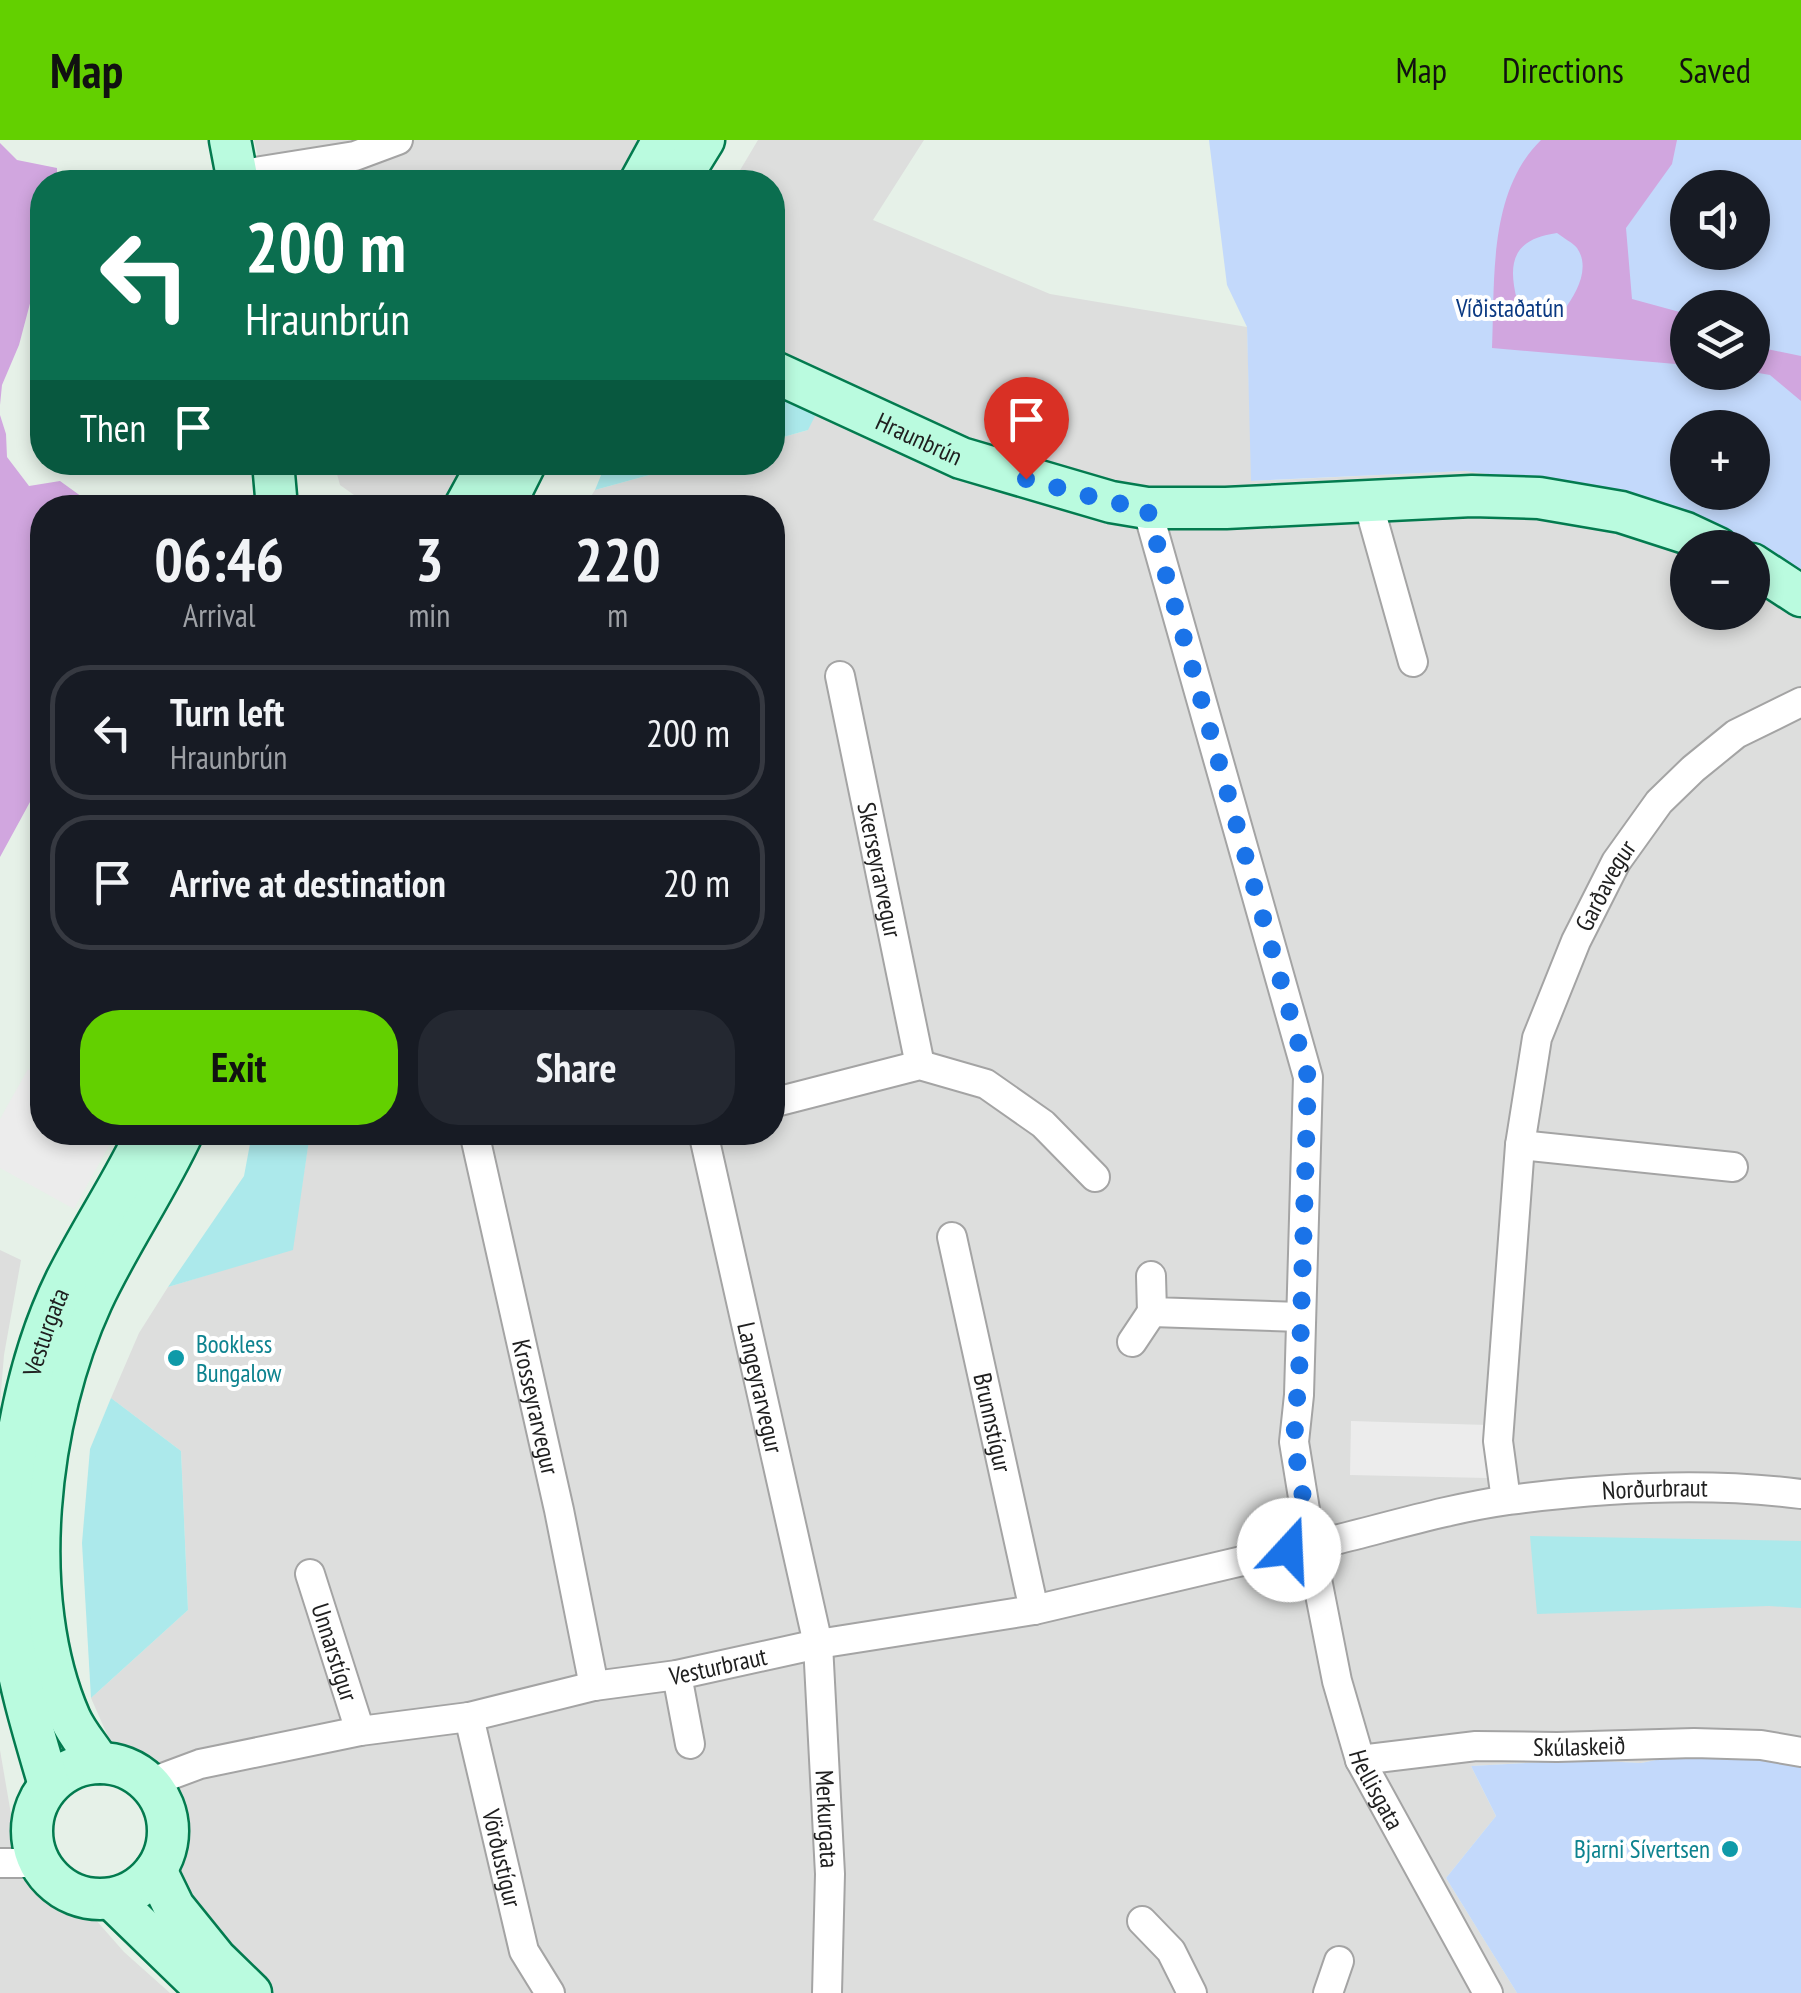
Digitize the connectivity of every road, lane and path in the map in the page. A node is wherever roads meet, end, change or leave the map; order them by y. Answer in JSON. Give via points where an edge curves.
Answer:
{"nodes":[{"id":1,"x":398,"y":140,"type":"edge"},
{"id":2,"x":664,"y":140,"type":"edge"},
{"id":3,"x":704,"y":140,"type":"edge"},
{"id":4,"x":235,"y":166,"type":"edge"},
{"id":5,"x":647,"y":170,"type":"edge"},
{"id":6,"x":685,"y":170,"type":"edge"},
{"id":7,"x":785,"y":378,"type":"edge"},
{"id":8,"x":1368,"y":502,"type":"junction"},
{"id":9,"x":1147,"y":508,"type":"junction"},
{"id":10,"x":1677,"y":530,"type":"edge"},
{"id":11,"x":1770,"y":576,"type":"edge"},
{"id":12,"x":1801,"y":596,"type":"edge"},
{"id":13,"x":1413,"y":662,"type":"dead end"},
{"id":14,"x":840,"y":676,"type":"dead end"},
{"id":15,"x":1801,"y":702,"type":"edge"},
{"id":16,"x":920,"y":1064,"type":"junction"},
{"id":17,"x":785,"y":1100,"type":"edge"},
{"id":18,"x":140,"y":1145,"type":"edge"},
{"id":19,"x":176,"y":1145,"type":"edge"},
{"id":20,"x":477,"y":1145,"type":"edge"},
{"id":21,"x":705,"y":1145,"type":"edge"},
{"id":22,"x":1520,"y":1145,"type":"junction"},
{"id":23,"x":1733,"y":1167,"type":"dead end"},
{"id":24,"x":1094,"y":1178,"type":"dead end"},
{"id":25,"x":952,"y":1237,"type":"dead end"},
{"id":26,"x":1151,"y":1276,"type":"dead end"},
{"id":27,"x":1152,"y":1312,"type":"junction"},
{"id":28,"x":1302,"y":1318,"type":"junction"},
{"id":29,"x":1132,"y":1342,"type":"dead end"},
{"id":30,"x":8,"y":1435,"type":"edge"},
{"id":31,"x":1801,"y":1494,"type":"edge"},
{"id":32,"x":1506,"y":1500,"type":"junction"},
{"id":33,"x":1307,"y":1522,"type":"junction"},
{"id":34,"x":1336,"y":1540,"type":"junction"},
{"id":35,"x":1289,"y":1550,"type":"junction"},
{"id":36,"x":1315,"y":1569,"type":"junction"},
{"id":37,"x":310,"y":1574,"type":"dead end"},
{"id":38,"x":1034,"y":1610,"type":"junction"},
{"id":39,"x":818,"y":1644,"type":"junction"},
{"id":40,"x":677,"y":1675,"type":"junction"},
{"id":41,"x":594,"y":1686,"type":"junction"},
{"id":42,"x":470,"y":1717,"type":"junction"},
{"id":43,"x":360,"y":1731,"type":"junction"},
{"id":44,"x":690,"y":1744,"type":"dead end"},
{"id":45,"x":1801,"y":1752,"type":"edge"},
{"id":46,"x":1360,"y":1760,"type":"junction"},
{"id":47,"x":99,"y":1763,"type":"junction"},
{"id":48,"x":149,"y":1783,"type":"junction"},
{"id":49,"x":49,"y":1785,"type":"junction"},
{"id":50,"x":20,"y":1862,"type":"edge"},
{"id":51,"x":156,"y":1870,"type":"junction"},
{"id":52,"x":112,"y":1898,"type":"junction"},
{"id":53,"x":1142,"y":1921,"type":"dead end"},
{"id":54,"x":1339,"y":1961,"type":"dead end"},
{"id":55,"x":209,"y":1993,"type":"edge"},
{"id":56,"x":251,"y":1993,"type":"edge"},
{"id":57,"x":550,"y":1993,"type":"edge"},
{"id":58,"x":827,"y":1993,"type":"edge"},
{"id":59,"x":1192,"y":1993,"type":"edge"},
{"id":60,"x":1328,"y":1993,"type":"edge"},
{"id":61,"x":1488,"y":1993,"type":"edge"}],
"edges":[{"from":1,"to":4,"type":"street","via":[[356,156]]},
{"from":2,"to":5,"type":"main road"},
{"from":3,"to":6,"type":"main road"},
{"from":7,"to":9,"type":"main road","name":"Hraunbrún","via":[[960,458]]},
{"from":8,"to":9,"type":"main road","name":"Hraunbrún"},
{"from":8,"to":10,"type":"main road","name":"Hraunbrún","via":[[1540,498]]},
{"from":8,"to":13,"type":"street"},
{"from":9,"to":28,"type":"street","via":[[1308,1077]]},
{"from":11,"to":12,"type":"main road"},
{"from":14,"to":16,"type":"street","name":"Skerseyrarvegur"},
{"from":15,"to":22,"type":"street","name":"Garðavegur","via":[[1736,734],[1692,769],[1616,862],[1536,1038]]},
{"from":16,"to":17,"type":"street"},
{"from":16,"to":24,"type":"street","via":[[986,1084],[1044,1124]]},
{"from":18,"to":30,"type":"main road","name":"Vesturgata","via":[[65,1281]]},
{"from":19,"to":47,"type":"main road","name":"Vesturgata","via":[[92,1301],[63,1388],[43,1496],[41,1578],[52,1664],[70,1720]]},
{"from":20,"to":41,"type":"street","name":"Krosseyrarvegur"},
{"from":21,"to":39,"type":"street","name":"Langeyrarvegur"},
{"from":22,"to":23,"type":"street"},
{"from":22,"to":32,"type":"street","name":"Garðavegur","via":[[1498,1441]]},
{"from":25,"to":38,"type":"street","name":"Brunnstígur"},
{"from":26,"to":27,"type":"street"},
{"from":27,"to":28,"type":"street"},
{"from":27,"to":29,"type":"street"},
{"from":28,"to":33,"type":"street","via":[[1294,1442]]},
{"from":30,"to":49,"type":"main road","name":"Vesturgata","via":[[10,1628]]},
{"from":31,"to":32,"type":"street","name":"Norðurbraut","via":[[1686,1486]]},
{"from":32,"to":34,"type":"street"},
{"from":33,"to":34,"type":"street","via":[[1325,1525]]},
{"from":33,"to":35,"type":"street","via":[[1292,1532]]},
{"from":34,"to":36,"type":"street","via":[[1332,1559]]},
{"from":35,"to":36,"type":"street","via":[[1298,1565]]},
{"from":35,"to":38,"type":"street","name":"Vesturbraut"},
{"from":36,"to":46,"type":"street","name":"Hellisgata"},
{"from":37,"to":43,"type":"street","name":"Unnarstígur"},
{"from":38,"to":39,"type":"street","name":"Vesturbraut"},
{"from":39,"to":40,"type":"street","name":"Vesturbraut"},
{"from":39,"to":58,"type":"street","name":"Merkurgata","via":[[830,1874]]},
{"from":40,"to":41,"type":"street","name":"Vesturbraut"},
{"from":40,"to":44,"type":"street"},
{"from":41,"to":42,"type":"street","name":"Vesturbraut"},
{"from":42,"to":43,"type":"street","name":"Vesturbraut"},
{"from":42,"to":57,"type":"street","name":"Vörðustígur","via":[[524,1952]]},
{"from":43,"to":48,"type":"street","name":"Vesturbraut","via":[[200,1764]]},
{"from":45,"to":46,"type":"street","name":"Skúlaskeið","via":[[1694,1743],[1476,1746]]},
{"from":46,"to":61,"type":"street","name":"Hellisgata"},
{"from":47,"to":48,"type":"main road"},
{"from":47,"to":49,"type":"main road","via":[[72,1769]]},
{"from":48,"to":51,"type":"main road","via":[[168,1825]]},
{"from":49,"to":50,"type":"main road"},
{"from":50,"to":52,"type":"main road","via":[[69,1892]]},
{"from":51,"to":52,"type":"main road"},
{"from":51,"to":56,"type":"main road","via":[[174,1907]]},
{"from":52,"to":55,"type":"main road"},
{"from":53,"to":59,"type":"street","via":[[1172,1951]]},
{"from":54,"to":60,"type":"street"}]}
